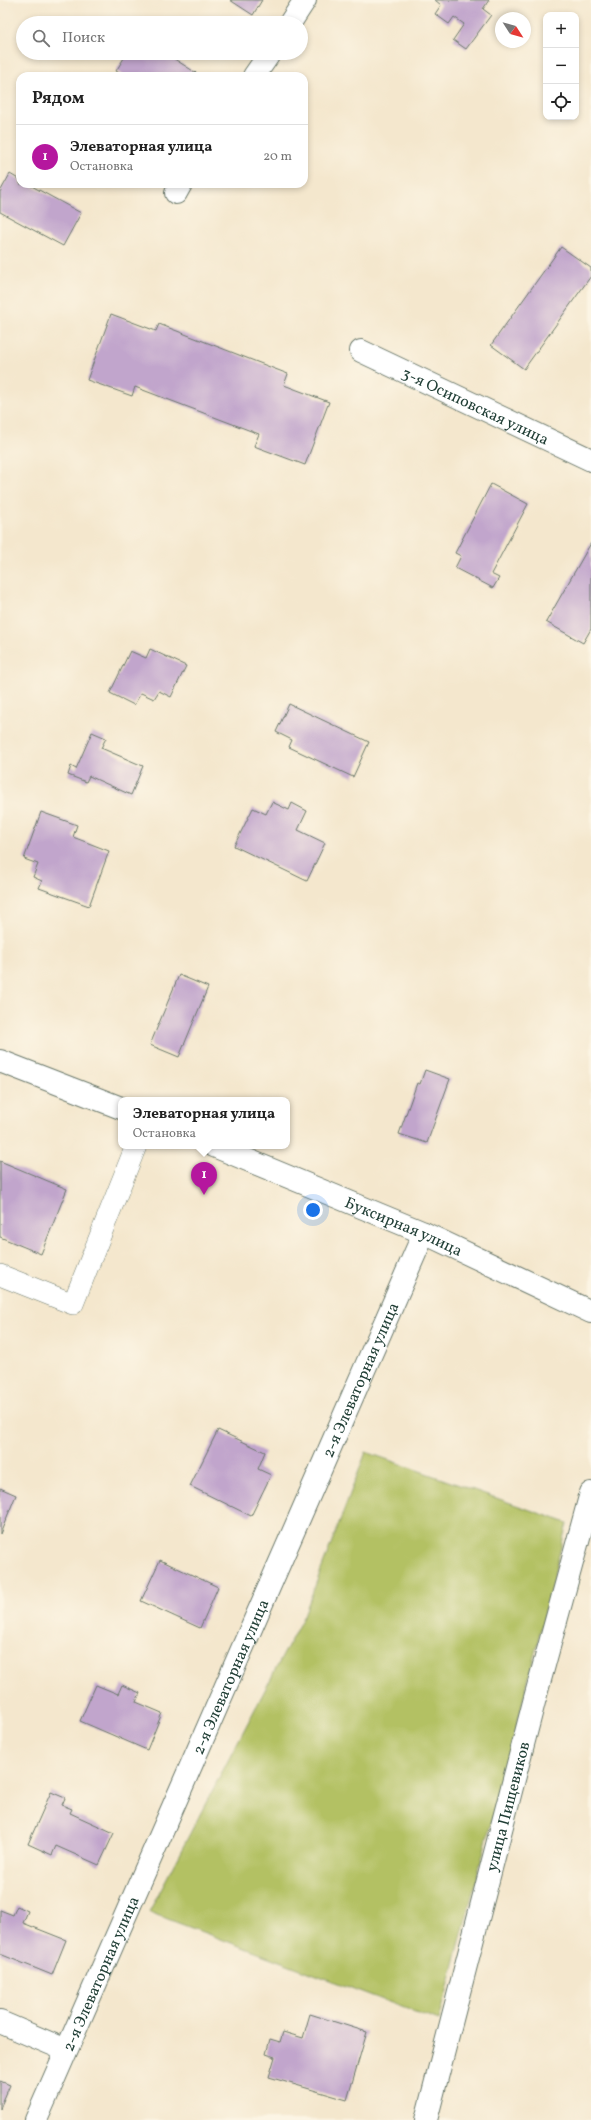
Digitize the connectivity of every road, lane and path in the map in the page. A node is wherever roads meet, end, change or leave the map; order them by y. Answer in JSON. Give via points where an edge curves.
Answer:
{"nodes":[{"id":1,"x":305,"y":0,"type":"edge"},
{"id":2,"x":295,"y":16,"type":"edge"},
{"id":3,"x":265,"y":60,"type":"edge"},
{"id":4,"x":257,"y":72,"type":"edge"},
{"id":5,"x":361,"y":351,"type":"dead end"},
{"id":6,"x":591,"y":460,"type":"edge"},
{"id":7,"x":0,"y":1061,"type":"edge"},
{"id":8,"x":118,"y":1107,"type":"edge"},
{"id":9,"x":135,"y":1149,"type":"edge"},
{"id":10,"x":221,"y":1149,"type":"edge"},
{"id":11,"x":424,"y":1233,"type":"junction"},
{"id":12,"x":0,"y":1275,"type":"edge"},
{"id":13,"x":591,"y":1312,"type":"edge"},
{"id":14,"x":591,"y":1493,"type":"edge"},
{"id":15,"x":0,"y":2022,"type":"edge"},
{"id":16,"x":66,"y":2050,"type":"junction"},
{"id":17,"x":36,"y":2120,"type":"edge"},
{"id":18,"x":426,"y":2120,"type":"edge"}],
"edges":[{"from":1,"to":2,"type":"street"},
{"from":3,"to":4,"type":"street"},
{"from":5,"to":6,"type":"street","name":"3-я Осиповская улица"},
{"from":7,"to":8,"type":"street"},
{"from":9,"to":12,"type":"lane","via":[[73,1304]]},
{"from":10,"to":11,"type":"street","name":"Буксирная улица"},
{"from":11,"to":13,"type":"street","name":"Буксирная улица"},
{"from":11,"to":16,"type":"street","name":"2-я Элеваторная улица"},
{"from":14,"to":18,"type":"street","name":"улица Пищевиков"},
{"from":15,"to":16,"type":"street"},
{"from":16,"to":17,"type":"street","name":"2-я Элеваторная улица"}]}
